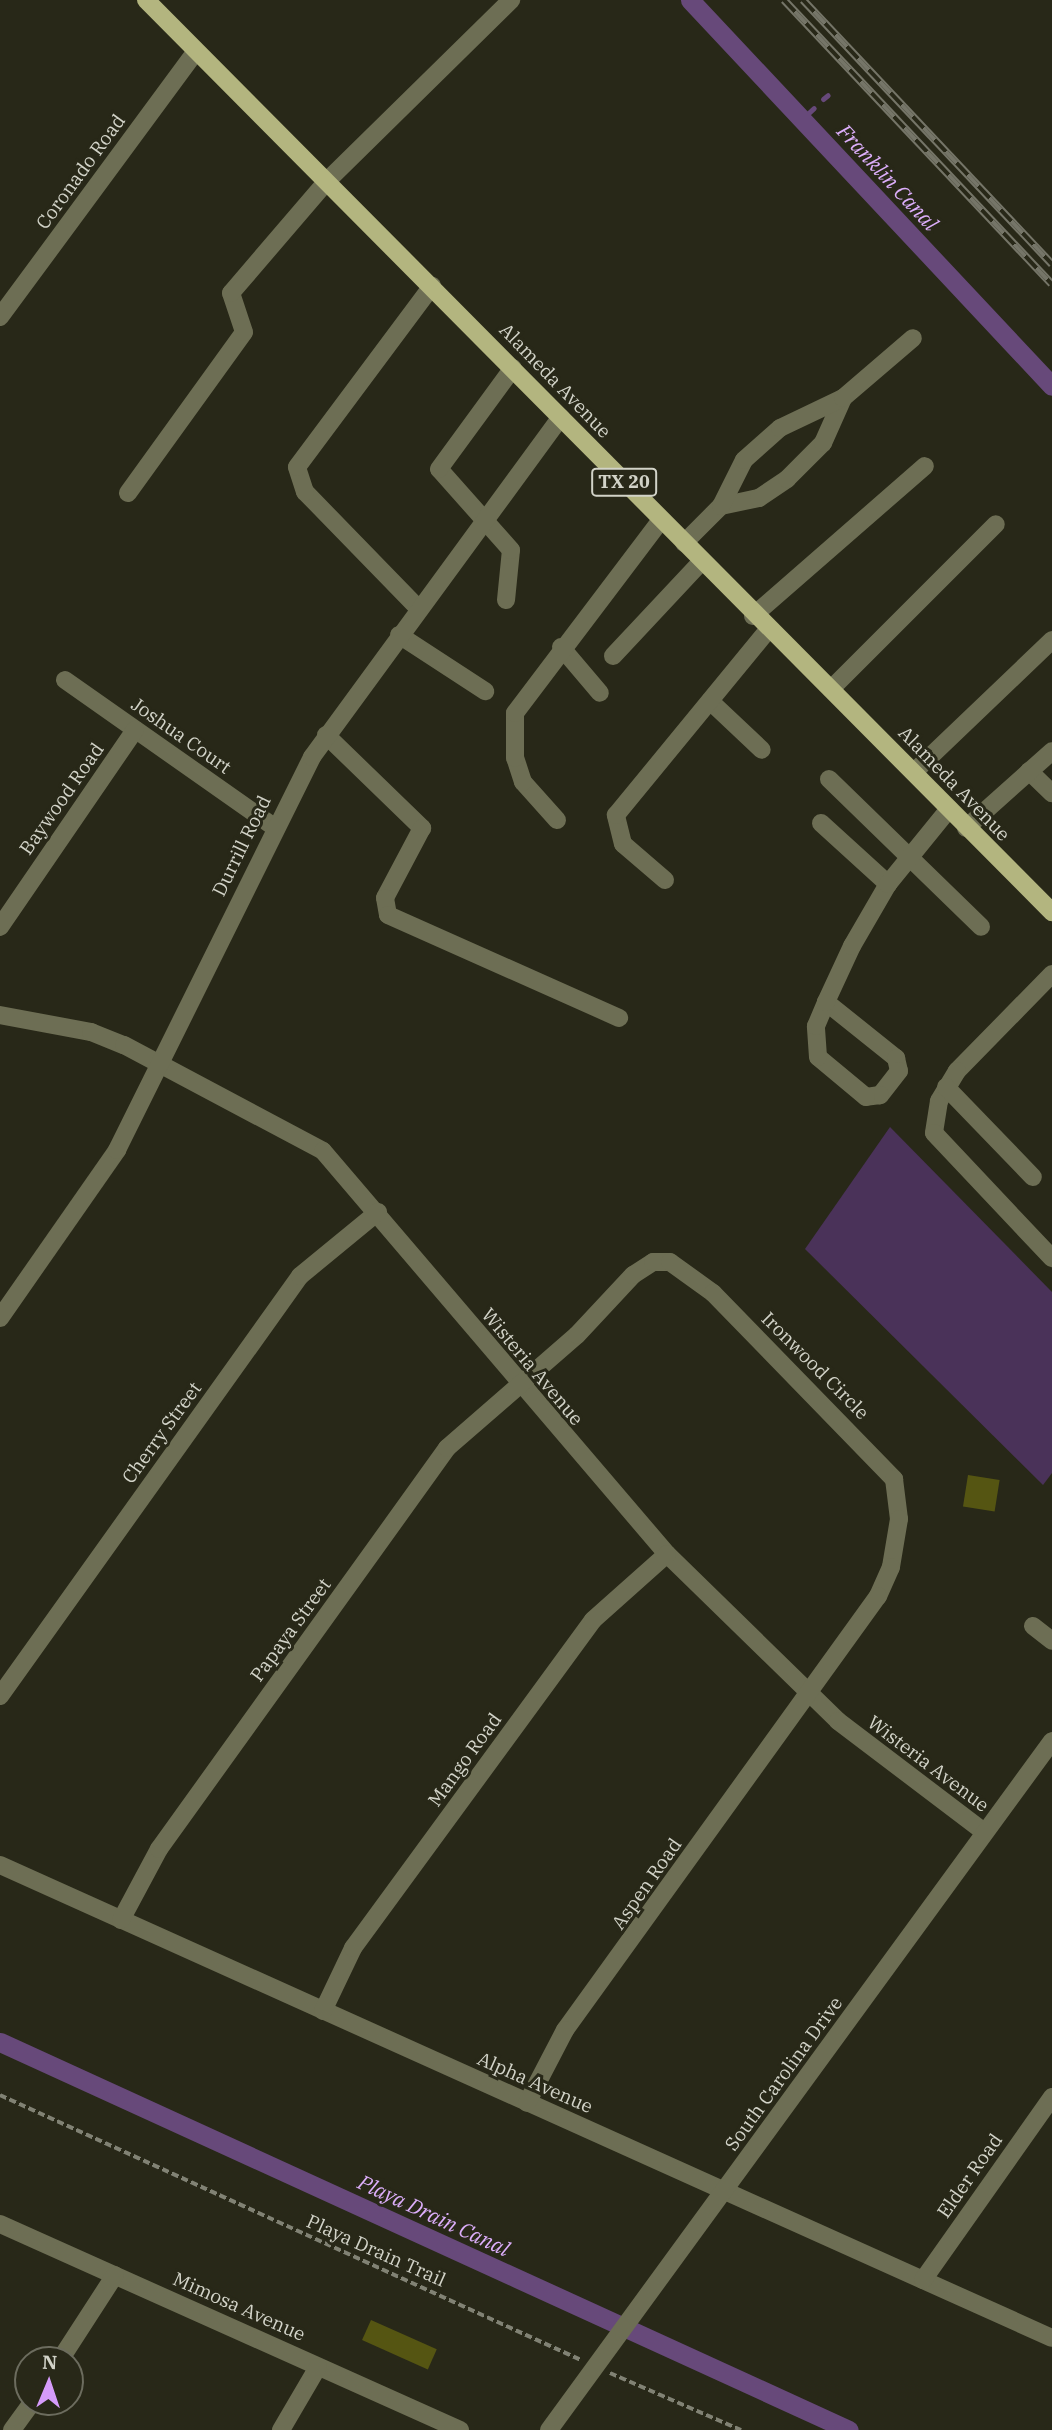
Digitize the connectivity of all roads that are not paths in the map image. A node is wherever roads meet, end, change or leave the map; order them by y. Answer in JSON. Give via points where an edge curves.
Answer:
{"nodes":[{"id":1,"x":146,"y":0,"type":"edge"},
{"id":2,"x":511,"y":0,"type":"edge"},
{"id":3,"x":196,"y":51,"type":"junction"},
{"id":4,"x":328,"y":180,"type":"junction"},
{"id":5,"x":432,"y":285,"type":"junction"},
{"id":6,"x":0,"y":317,"type":"edge"},
{"id":7,"x":914,"y":338,"type":"dead end"},
{"id":8,"x":513,"y":368,"type":"junction"},
{"id":9,"x":843,"y":398,"type":"junction"},
{"id":10,"x":561,"y":417,"type":"junction"},
{"id":11,"x":925,"y":466,"type":"dead end"},
{"id":12,"x":128,"y":493,"type":"dead end"},
{"id":13,"x":721,"y":506,"type":"junction"},
{"id":14,"x":662,"y":520,"type":"junction"},
{"id":15,"x":484,"y":522,"type":"junction"},
{"id":16,"x":996,"y":524,"type":"dead end"},
{"id":17,"x":684,"y":543,"type":"junction"},
{"id":18,"x":701,"y":562,"type":"junction"},
{"id":19,"x":506,"y":600,"type":"dead end"},
{"id":20,"x":418,"y":608,"type":"junction"},
{"id":21,"x":753,"y":616,"type":"junction"},
{"id":22,"x":768,"y":630,"type":"junction"},
{"id":23,"x":399,"y":635,"type":"junction"},
{"id":24,"x":1052,"y":640,"type":"edge"},
{"id":25,"x":561,"y":647,"type":"junction"},
{"id":26,"x":613,"y":656,"type":"dead end"},
{"id":27,"x":65,"y":680,"type":"dead end"},
{"id":28,"x":831,"y":688,"type":"junction"},
{"id":29,"x":485,"y":691,"type":"dead end"},
{"id":30,"x":600,"y":693,"type":"dead end"},
{"id":31,"x":710,"y":701,"type":"junction"},
{"id":32,"x":135,"y":730,"type":"junction"},
{"id":33,"x":326,"y":735,"type":"junction"},
{"id":34,"x":762,"y":750,"type":"dead end"},
{"id":35,"x":1052,"y":751,"type":"edge"},
{"id":36,"x":1029,"y":771,"type":"junction"},
{"id":37,"x":914,"y":772,"type":"junction"},
{"id":38,"x":829,"y":779,"type":"dead end"},
{"id":39,"x":1052,"y":793,"type":"edge"},
{"id":40,"x":948,"y":809,"type":"junction"},
{"id":41,"x":557,"y":820,"type":"dead end"},
{"id":42,"x":821,"y":823,"type":"dead end"},
{"id":43,"x":273,"y":827,"type":"junction"},
{"id":44,"x":965,"y":828,"type":"junction"},
{"id":45,"x":910,"y":858,"type":"junction"},
{"id":46,"x":665,"y":880,"type":"dead end"},
{"id":47,"x":888,"y":884,"type":"junction"},
{"id":48,"x":1052,"y":912,"type":"edge"},
{"id":49,"x":0,"y":927,"type":"edge"},
{"id":50,"x":981,"y":927,"type":"dead end"},
{"id":51,"x":1052,"y":974,"type":"edge"},
{"id":52,"x":826,"y":1002,"type":"junction"},
{"id":53,"x":0,"y":1015,"type":"edge"},
{"id":54,"x":619,"y":1018,"type":"dead end"},
{"id":55,"x":160,"y":1063,"type":"junction"},
{"id":56,"x":946,"y":1087,"type":"junction"},
{"id":57,"x":1033,"y":1177,"type":"dead end"},
{"id":58,"x":377,"y":1212,"type":"junction"},
{"id":59,"x":1052,"y":1258,"type":"edge"},
{"id":60,"x":0,"y":1318,"type":"edge"},
{"id":61,"x":521,"y":1387,"type":"junction"},
{"id":62,"x":667,"y":1554,"type":"junction"},
{"id":63,"x":1033,"y":1626,"type":"dead end"},
{"id":64,"x":1052,"y":1641,"type":"edge"},
{"id":65,"x":810,"y":1694,"type":"junction"},
{"id":66,"x":0,"y":1696,"type":"edge"},
{"id":67,"x":1052,"y":1741,"type":"edge"},
{"id":68,"x":984,"y":1832,"type":"junction"},
{"id":69,"x":0,"y":1865,"type":"edge"},
{"id":70,"x":121,"y":1920,"type":"junction"},
{"id":71,"x":323,"y":2011,"type":"junction"},
{"id":72,"x":1052,"y":2097,"type":"edge"},
{"id":73,"x":527,"y":2102,"type":"junction"},
{"id":74,"x":726,"y":2192,"type":"junction"},
{"id":75,"x":0,"y":2224,"type":"edge"},
{"id":76,"x":116,"y":2275,"type":"junction"},
{"id":77,"x":923,"y":2280,"type":"junction"},
{"id":78,"x":1052,"y":2338,"type":"edge"},
{"id":79,"x":69,"y":2346,"type":"edge"},
{"id":80,"x":318,"y":2367,"type":"junction"},
{"id":81,"x":281,"y":2430,"type":"edge"},
{"id":82,"x":460,"y":2430,"type":"edge"},
{"id":83,"x":549,"y":2430,"type":"edge"}],
"edges":[{"from":1,"to":3,"type":"main road","name":"Alameda Avenue","number":"TX 20"},
{"from":2,"to":4,"type":"street"},
{"from":3,"to":4,"type":"main road","name":"Alameda Avenue","number":"TX 20"},
{"from":3,"to":6,"type":"street","name":"Coronado Road"},
{"from":4,"to":5,"type":"main road","name":"Alameda Avenue","number":"TX 20"},
{"from":4,"to":12,"type":"street","via":[[231,293],[243,332]]},
{"from":5,"to":8,"type":"main road","name":"Alameda Avenue","number":"TX 20"},
{"from":5,"to":20,"type":"street","via":[[297,467],[304,492]]},
{"from":7,"to":9,"type":"street"},
{"from":8,"to":10,"type":"main road","name":"Alameda Avenue","number":"TX 20"},
{"from":8,"to":15,"type":"street","via":[[440,459],[440,475]]},
{"from":9,"to":13,"type":"street","via":[[780,428],[744,460]]},
{"from":9,"to":13,"type":"street","via":[[823,443],[787,479],[759,498]]},
{"from":10,"to":14,"type":"main road","name":"Alameda Avenue","number":"TX 20"},
{"from":10,"to":15,"type":"street","name":"Durrill Road"},
{"from":11,"to":21,"type":"street"},
{"from":13,"to":17,"type":"street"},
{"from":14,"to":17,"type":"main road","name":"Alameda Avenue","number":"TX 20"},
{"from":14,"to":25,"type":"street"},
{"from":15,"to":19,"type":"street","via":[[513,557]]},
{"from":15,"to":20,"type":"street","name":"Durrill Road"},
{"from":16,"to":28,"type":"street"},
{"from":17,"to":18,"type":"main road","name":"Alameda Avenue","number":"TX 20"},
{"from":18,"to":21,"type":"main road","name":"Alameda Avenue","number":"TX 20"},
{"from":18,"to":26,"type":"street"},
{"from":20,"to":23,"type":"street","name":"Durrill Road"},
{"from":21,"to":22,"type":"main road","name":"Alameda Avenue","number":"TX 20"},
{"from":22,"to":28,"type":"main road","name":"Alameda Avenue","number":"TX 20"},
{"from":22,"to":31,"type":"street"},
{"from":23,"to":29,"type":"street"},
{"from":23,"to":33,"type":"street","name":"Durrill Road"},
{"from":24,"to":37,"type":"street"},
{"from":25,"to":30,"type":"street"},
{"from":25,"to":41,"type":"street","via":[[519,701],[512,732],[523,782]]},
{"from":27,"to":32,"type":"street","name":"Joshua Court"},
{"from":28,"to":37,"type":"main road","name":"Alameda Avenue","number":"TX 20"},
{"from":31,"to":34,"type":"street"},
{"from":31,"to":46,"type":"street","via":[[616,815],[623,844]]},
{"from":32,"to":43,"type":"street","name":"Joshua Court"},
{"from":32,"to":49,"type":"street","name":"Baywood Road"},
{"from":33,"to":43,"type":"street","name":"Durrill Road"},
{"from":33,"to":54,"type":"street","via":[[412,812],[423,836],[385,898],[388,915]]},
{"from":35,"to":36,"type":"street"},
{"from":36,"to":39,"type":"street"},
{"from":36,"to":44,"type":"street"},
{"from":37,"to":40,"type":"main road","name":"Alameda Avenue","number":"TX 20"},
{"from":38,"to":45,"type":"street"},
{"from":40,"to":44,"type":"main road","name":"Alameda Avenue","number":"TX 20"},
{"from":40,"to":45,"type":"street"},
{"from":42,"to":47,"type":"street"},
{"from":43,"to":55,"type":"street","name":"Durrill Road"},
{"from":44,"to":48,"type":"main road","name":"Alameda Avenue","number":"TX 20"},
{"from":45,"to":47,"type":"street"},
{"from":45,"to":50,"type":"street"},
{"from":47,"to":52,"type":"street"},
{"from":51,"to":56,"type":"street"},
{"from":52,"to":52,"type":"street","via":[[812,1041],[818,1056],[866,1097],[880,1095],[899,1071],[896,1058]]},
{"from":53,"to":55,"type":"street","name":"Wisteria Avenue","via":[[91,1032]]},
{"from":55,"to":58,"type":"street","name":"Wisteria Avenue","via":[[307,1140]]},
{"from":55,"to":60,"type":"street","name":"Durrill Road","via":[[80,1209]]},
{"from":56,"to":57,"type":"street"},
{"from":56,"to":59,"type":"street","via":[[934,1116],[940,1145]]},
{"from":58,"to":61,"type":"street","name":"Wisteria Avenue"},
{"from":58,"to":66,"type":"street","name":"Cherry Street","via":[[300,1276]]},
{"from":61,"to":62,"type":"street","name":"Wisteria Avenue"},
{"from":61,"to":65,"type":"street","name":"Ironwood Circle","via":[[633,1275],[653,1262],[670,1262],[713,1293],[870,1452],[894,1479],[899,1497],[891,1567]]},
{"from":61,"to":70,"type":"street","name":"Papaya Street","via":[[447,1448],[159,1849]]},
{"from":62,"to":65,"type":"street","name":"Wisteria Avenue"},
{"from":62,"to":71,"type":"street","name":"Mango Road","via":[[593,1620],[353,1948]]},
{"from":63,"to":64,"type":"street"},
{"from":65,"to":68,"type":"street","name":"Wisteria Avenue"},
{"from":65,"to":73,"type":"street","name":"Aspen Road","via":[[565,2030]]},
{"from":67,"to":68,"type":"street","name":"South Carolina Drive"},
{"from":68,"to":74,"type":"street","name":"South Carolina Drive"},
{"from":69,"to":70,"type":"street","name":"Alpha Avenue"},
{"from":70,"to":71,"type":"street","name":"Alpha Avenue"},
{"from":71,"to":73,"type":"street","name":"Alpha Avenue"},
{"from":72,"to":77,"type":"street","name":"Elder Road"},
{"from":73,"to":74,"type":"street","name":"Alpha Avenue"},
{"from":74,"to":77,"type":"street","name":"Alpha Avenue"},
{"from":74,"to":83,"type":"street","name":"South Carolina Drive"},
{"from":75,"to":76,"type":"street","name":"Mimosa Avenue"},
{"from":76,"to":79,"type":"street"},
{"from":76,"to":80,"type":"street","name":"Mimosa Avenue"},
{"from":77,"to":78,"type":"street","name":"Alpha Avenue"},
{"from":80,"to":81,"type":"street"},
{"from":80,"to":82,"type":"street","name":"Mimosa Avenue"}]}
